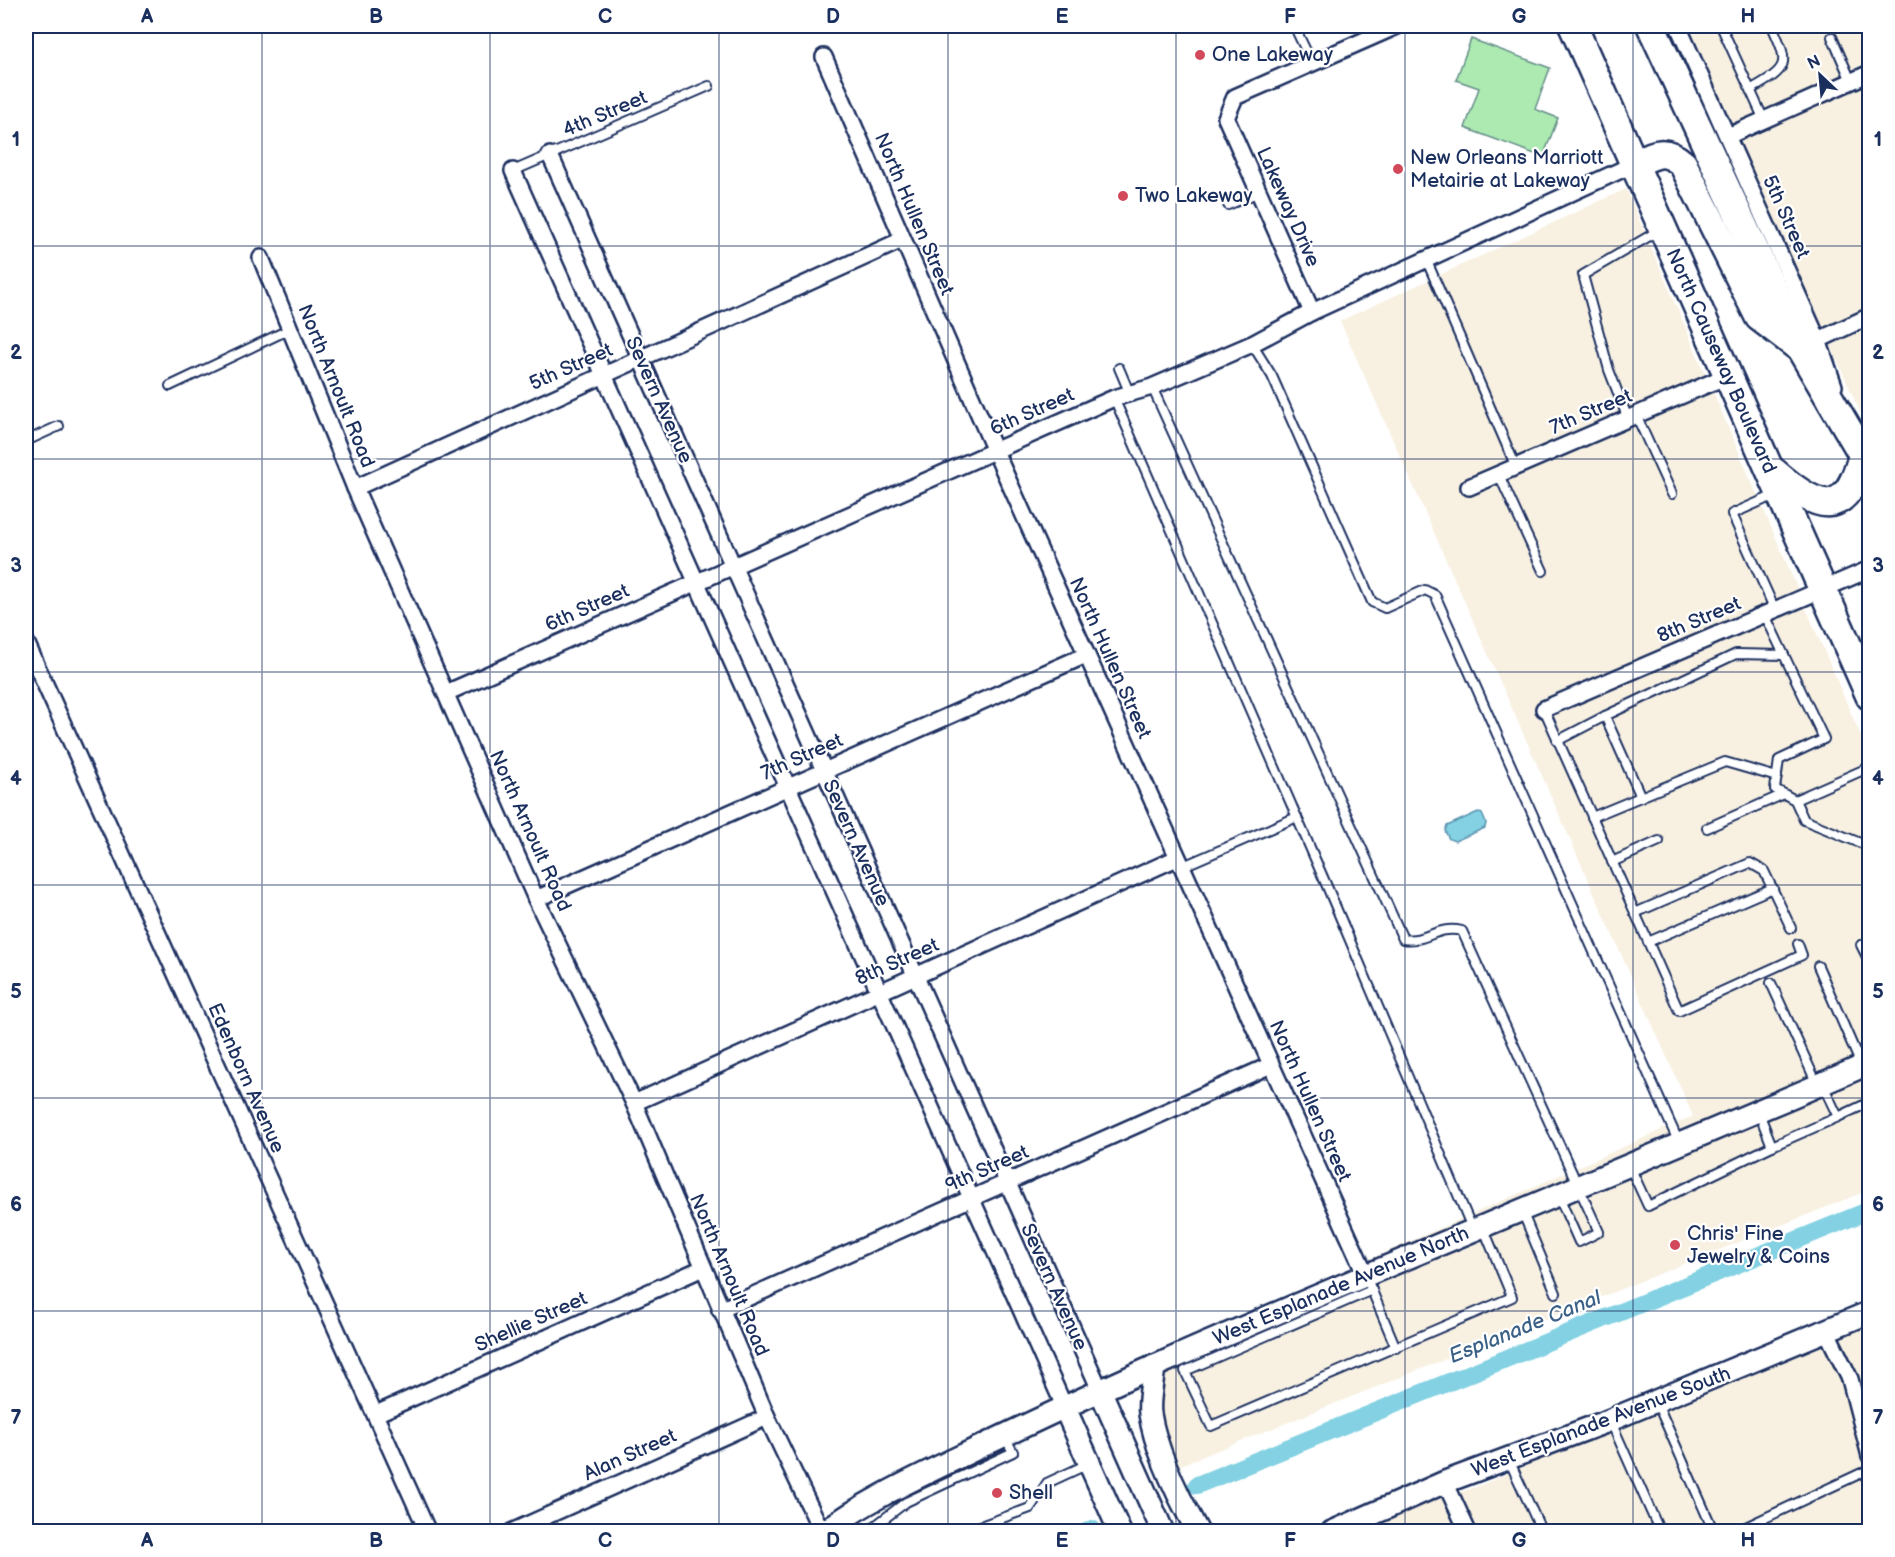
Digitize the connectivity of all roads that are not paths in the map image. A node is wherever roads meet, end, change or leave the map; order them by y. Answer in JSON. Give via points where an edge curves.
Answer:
{"nodes":[{"id":1,"x":1397,"y":26,"type":"edge"},
{"id":2,"x":1573,"y":26,"type":"edge"},
{"id":3,"x":1721,"y":26,"type":"edge"},
{"id":4,"x":1772,"y":26,"type":"edge"},
{"id":5,"x":1661,"y":29,"type":"edge"},
{"id":6,"x":1297,"y":32,"type":"dead end"},
{"id":7,"x":1832,"y":37,"type":"dead end"},
{"id":8,"x":824,"y":57,"type":"dead end"},
{"id":9,"x":1312,"y":63,"type":"junction"},
{"id":10,"x":1869,"y":73,"type":"edge"},
{"id":11,"x":1851,"y":81,"type":"junction"},
{"id":12,"x":709,"y":86,"type":"dead end"},
{"id":13,"x":1750,"y":90,"type":"junction"},
{"id":14,"x":1764,"y":120,"type":"junction"},
{"id":15,"x":1728,"y":136,"type":"junction"},
{"id":16,"x":550,"y":155,"type":"junction"},
{"id":17,"x":1632,"y":165,"type":"junction"},
{"id":18,"x":513,"y":171,"type":"joint"},
{"id":19,"x":1259,"y":192,"type":"junction"},
{"id":20,"x":1228,"y":205,"type":"dead end"},
{"id":21,"x":1662,"y":229,"type":"junction"},
{"id":22,"x":902,"y":240,"type":"junction"},
{"id":23,"x":261,"y":258,"type":"dead end"},
{"id":24,"x":1426,"y":259,"type":"junction"},
{"id":25,"x":1312,"y":312,"type":"junction"},
{"id":26,"x":1869,"y":316,"type":"edge"},
{"id":27,"x":290,"y":329,"type":"junction"},
{"id":28,"x":1252,"y":344,"type":"junction"},
{"id":29,"x":1809,"y":344,"type":"junction"},
{"id":30,"x":640,"y":358,"type":"junction"},
{"id":31,"x":1119,"y":368,"type":"dead end"},
{"id":32,"x":604,"y":375,"type":"junction"},
{"id":33,"x":1729,"y":375,"type":"junction"},
{"id":34,"x":170,"y":386,"type":"dead end"},
{"id":35,"x":1152,"y":387,"type":"junction"},
{"id":36,"x":1130,"y":394,"type":"junction"},
{"id":37,"x":1114,"y":398,"type":"junction"},
{"id":38,"x":1632,"y":417,"type":"junction"},
{"id":39,"x":59,"y":426,"type":"dead end"},
{"id":40,"x":26,"y":441,"type":"edge"},
{"id":41,"x":995,"y":451,"type":"junction"},
{"id":42,"x":1866,"y":460,"type":"edge"},
{"id":43,"x":1516,"y":467,"type":"junction"},
{"id":44,"x":1769,"y":468,"type":"junction"},
{"id":45,"x":1498,"y":475,"type":"junction"},
{"id":46,"x":1469,"y":487,"type":"dead end"},
{"id":47,"x":355,"y":488,"type":"junction"},
{"id":48,"x":1780,"y":493,"type":"junction"},
{"id":49,"x":1672,"y":494,"type":"dead end"},
{"id":50,"x":733,"y":566,"type":"junction"},
{"id":51,"x":1869,"y":569,"type":"edge"},
{"id":52,"x":1543,"y":571,"type":"dead end"},
{"id":53,"x":697,"y":582,"type":"junction"},
{"id":54,"x":1823,"y":590,"type":"junction"},
{"id":55,"x":1770,"y":612,"type":"junction"},
{"id":56,"x":26,"y":642,"type":"edge"},
{"id":57,"x":1086,"y":655,"type":"junction"},
{"id":58,"x":1784,"y":655,"type":"junction"},
{"id":59,"x":446,"y":693,"type":"junction"},
{"id":60,"x":1869,"y":696,"type":"edge"},
{"id":61,"x":1544,"y":709,"type":"joint"},
{"id":62,"x":1605,"y":716,"type":"junction"},
{"id":63,"x":1557,"y":741,"type":"junction"},
{"id":64,"x":1869,"y":767,"type":"edge"},
{"id":65,"x":824,"y":771,"type":"junction"},
{"id":66,"x":1777,"y":777,"type":"junction"},
{"id":67,"x":788,"y":787,"type":"junction"},
{"id":68,"x":1784,"y":794,"type":"junction"},
{"id":69,"x":1641,"y":796,"type":"junction"},
{"id":70,"x":1795,"y":800,"type":"junction"},
{"id":71,"x":1297,"y":817,"type":"junction"},
{"id":72,"x":1592,"y":817,"type":"junction"},
{"id":73,"x":1707,"y":828,"type":"dead end"},
{"id":74,"x":1659,"y":841,"type":"dead end"},
{"id":75,"x":1869,"y":848,"type":"edge"},
{"id":76,"x":1179,"y":862,"type":"junction"},
{"id":77,"x":1612,"y":862,"type":"junction"},
{"id":78,"x":1773,"y":888,"type":"junction"},
{"id":79,"x":536,"y":899,"type":"junction"},
{"id":80,"x":1635,"y":913,"type":"junction"},
{"id":81,"x":1791,"y":928,"type":"dead end"},
{"id":82,"x":1648,"y":942,"type":"junction"},
{"id":83,"x":1798,"y":944,"type":"dead end"},
{"id":84,"x":1862,"y":945,"type":"dead end"},
{"id":85,"x":1869,"y":963,"type":"edge"},
{"id":86,"x":1818,"y":966,"type":"dead end"},
{"id":87,"x":916,"y":976,"type":"junction"},
{"id":88,"x":1771,"y":983,"type":"dead end"},
{"id":89,"x":879,"y":992,"type":"junction"},
{"id":90,"x":1271,"y":1065,"type":"junction"},
{"id":91,"x":1867,"y":1065,"type":"edge"},
{"id":92,"x":1820,"y":1085,"type":"junction"},
{"id":93,"x":1869,"y":1102,"type":"edge"},
{"id":94,"x":634,"y":1104,"type":"junction"},
{"id":95,"x":1758,"y":1112,"type":"junction"},
{"id":96,"x":1838,"y":1117,"type":"junction"},
{"id":97,"x":1679,"y":1144,"type":"junction"},
{"id":98,"x":1772,"y":1146,"type":"junction"},
{"id":99,"x":1630,"y":1166,"type":"junction"},
{"id":100,"x":1008,"y":1182,"type":"junction"},
{"id":101,"x":1579,"y":1186,"type":"junction"},
{"id":102,"x":1558,"y":1195,"type":"junction"},
{"id":103,"x":972,"y":1199,"type":"junction"},
{"id":104,"x":1522,"y":1209,"type":"junction"},
{"id":105,"x":1477,"y":1228,"type":"junction"},
{"id":106,"x":703,"y":1268,"type":"junction"},
{"id":107,"x":1369,"y":1282,"type":"junction"},
{"id":108,"x":1556,"y":1293,"type":"dead end"},
{"id":109,"x":720,"y":1310,"type":"junction"},
{"id":110,"x":1869,"y":1312,"type":"edge"},
{"id":111,"x":1269,"y":1325,"type":"junction"},
{"id":112,"x":1827,"y":1332,"type":"junction"},
{"id":113,"x":1396,"y":1348,"type":"junction"},
{"id":114,"x":1154,"y":1366,"type":"junction"},
{"id":115,"x":1100,"y":1390,"type":"junction"},
{"id":116,"x":1656,"y":1401,"type":"junction"},
{"id":117,"x":1064,"y":1406,"type":"junction"},
{"id":118,"x":376,"y":1414,"type":"junction"},
{"id":119,"x":767,"y":1417,"type":"junction"},
{"id":120,"x":1611,"y":1420,"type":"junction"},
{"id":121,"x":1869,"y":1456,"type":"edge"},
{"id":122,"x":1509,"y":1458,"type":"junction"},
{"id":123,"x":1090,"y":1464,"type":"junction"},
{"id":124,"x":1869,"y":1469,"type":"edge"},
{"id":125,"x":1445,"y":1482,"type":"junction"},
{"id":126,"x":902,"y":1495,"type":"junction"},
{"id":127,"x":829,"y":1527,"type":"edge"},
{"id":128,"x":1338,"y":1530,"type":"edge"},
{"id":129,"x":428,"y":1532,"type":"edge"},
{"id":130,"x":511,"y":1532,"type":"edge"},
{"id":131,"x":861,"y":1532,"type":"edge"},
{"id":132,"x":867,"y":1532,"type":"edge"},
{"id":133,"x":964,"y":1532,"type":"edge"},
{"id":134,"x":1120,"y":1532,"type":"edge"},
{"id":135,"x":1163,"y":1532,"type":"edge"},
{"id":136,"x":1198,"y":1532,"type":"edge"},
{"id":137,"x":1468,"y":1532,"type":"edge"},
{"id":138,"x":1542,"y":1532,"type":"edge"},
{"id":139,"x":1660,"y":1532,"type":"edge"},
{"id":140,"x":1714,"y":1532,"type":"edge"},
{"id":141,"x":1735,"y":1532,"type":"edge"}],
"edges":[{"from":1,"to":9,"type":"street"},
{"from":2,"to":17,"type":"highway","name":"North Causeway Boulevard"},
{"from":3,"to":13,"type":"lane"},
{"from":4,"to":13,"type":"lane","via":[[1785,54],[1783,64],[1774,76]]},
{"from":5,"to":15,"type":"street","name":"5th Street"},
{"from":5,"to":29,"type":"highway"},
{"from":6,"to":9,"type":"lane"},
{"from":7,"to":11,"type":"lane"},
{"from":8,"to":22,"type":"street","name":"North Hullen Street"},
{"from":9,"to":19,"type":"street","name":"Lakeway Drive","via":[[1235,97],[1226,118]]},
{"from":10,"to":11,"type":"street"},
{"from":11,"to":14,"type":"street"},
{"from":12,"to":16,"type":"lane","name":"4th Street"},
{"from":13,"to":14,"type":"lane"},
{"from":14,"to":15,"type":"street"},
{"from":15,"to":29,"type":"street","name":"5th Street"},
{"from":16,"to":18,"type":"lane","name":"4th Street"},
{"from":16,"to":30,"type":"street","name":"Severn Avenue"},
{"from":17,"to":21,"type":"highway","name":"North Causeway Boulevard"},
{"from":17,"to":24,"type":"street","name":"6th Street"},
{"from":17,"to":29,"type":"highway","via":[[1659,153],[1674,156],[1683,164],[1759,317]]},
{"from":18,"to":32,"type":"street","name":"Severn Avenue"},
{"from":19,"to":20,"type":"lane"},
{"from":19,"to":25,"type":"street","name":"Lakeway Drive"},
{"from":21,"to":33,"type":"highway","name":"North Causeway Boulevard"},
{"from":21,"to":38,"type":"lane","via":[[1583,275],[1609,370]]},
{"from":22,"to":30,"type":"street","name":"5th Street"},
{"from":22,"to":41,"type":"street","name":"North Hullen Street"},
{"from":23,"to":27,"type":"street","name":"North Arnoult Road"},
{"from":24,"to":25,"type":"street","name":"6th Street"},
{"from":24,"to":43,"type":"lane"},
{"from":25,"to":28,"type":"street","name":"6th Street"},
{"from":26,"to":29,"type":"street"},
{"from":27,"to":34,"type":"lane"},
{"from":27,"to":47,"type":"street","name":"North Arnoult Road"},
{"from":28,"to":35,"type":"street","name":"6th Street"},
{"from":28,"to":97,"type":"lane","via":[[1272,376],[1372,602],[1385,608],[1425,590],[1435,595]]},
{"from":29,"to":42,"type":"highway"},
{"from":30,"to":32,"type":"street","name":"5th Street"},
{"from":30,"to":50,"type":"street","name":"Severn Avenue"},
{"from":31,"to":36,"type":"lane"},
{"from":32,"to":47,"type":"street","name":"5th Street"},
{"from":32,"to":53,"type":"street","name":"Severn Avenue"},
{"from":33,"to":38,"type":"street","name":"7th Street"},
{"from":33,"to":44,"type":"highway","name":"North Causeway Boulevard"},
{"from":35,"to":36,"type":"street","name":"6th Street"},
{"from":35,"to":101,"type":"lane","via":[[1403,939],[1415,941],[1448,928],[1462,931]]},
{"from":36,"to":37,"type":"street","name":"6th Street"},
{"from":37,"to":41,"type":"street","name":"6th Street"},
{"from":37,"to":71,"type":"lane"},
{"from":38,"to":43,"type":"street","name":"7th Street"},
{"from":38,"to":49,"type":"lane"},
{"from":39,"to":40,"type":"lane"},
{"from":41,"to":50,"type":"street","name":"6th Street"},
{"from":41,"to":57,"type":"street","name":"North Hullen Street"},
{"from":42,"to":44,"type":"highway","via":[[1847,493],[1836,501],[1821,503],[1802,496]]},
{"from":43,"to":45,"type":"street","name":"7th Street"},
{"from":44,"to":48,"type":"highway","name":"North Causeway Boulevard"},
{"from":45,"to":46,"type":"street","name":"7th Street"},
{"from":45,"to":52,"type":"lane"},
{"from":47,"to":59,"type":"street","name":"North Arnoult Road"},
{"from":48,"to":54,"type":"highway","name":"North Causeway Boulevard"},
{"from":48,"to":55,"type":"lane","via":[[1732,514]]},
{"from":50,"to":53,"type":"street","name":"6th Street"},
{"from":50,"to":65,"type":"street","name":"Severn Avenue"},
{"from":51,"to":54,"type":"street","name":"8th Street"},
{"from":53,"to":59,"type":"street","name":"6th Street"},
{"from":53,"to":67,"type":"street","name":"Severn Avenue"},
{"from":54,"to":55,"type":"street","name":"8th Street"},
{"from":54,"to":60,"type":"highway","name":"North Causeway Boulevard"},
{"from":55,"to":58,"type":"lane"},
{"from":55,"to":61,"type":"street","name":"8th Street"},
{"from":56,"to":118,"type":"street","name":"Edenborn Avenue"},
{"from":57,"to":65,"type":"street","name":"7th Street"},
{"from":57,"to":76,"type":"street","name":"North Hullen Street"},
{"from":58,"to":62,"type":"lane","via":[[1736,654]]},
{"from":58,"to":66,"type":"lane","via":[[1824,739],[1779,760]]},
{"from":59,"to":79,"type":"street","name":"North Arnoult Road"},
{"from":61,"to":63,"type":"lane"},
{"from":62,"to":63,"type":"lane"},
{"from":62,"to":69,"type":"lane"},
{"from":63,"to":72,"type":"lane"},
{"from":64,"to":70,"type":"lane"},
{"from":65,"to":67,"type":"street","name":"7th Street"},
{"from":65,"to":87,"type":"street","name":"Severn Avenue"},
{"from":66,"to":68,"type":"lane","via":[[1775,789]]},
{"from":66,"to":69,"type":"lane","via":[[1725,762]]},
{"from":67,"to":79,"type":"street","name":"7th Street"},
{"from":67,"to":89,"type":"street","name":"Severn Avenue"},
{"from":68,"to":70,"type":"lane"},
{"from":68,"to":73,"type":"lane"},
{"from":69,"to":72,"type":"lane"},
{"from":70,"to":75,"type":"lane","via":[[1804,820]]},
{"from":71,"to":76,"type":"lane"},
{"from":71,"to":105,"type":"lane"},
{"from":72,"to":77,"type":"lane"},
{"from":74,"to":77,"type":"lane"},
{"from":76,"to":87,"type":"street","name":"8th Street"},
{"from":76,"to":90,"type":"street","name":"North Hullen Street"},
{"from":77,"to":80,"type":"lane"},
{"from":78,"to":80,"type":"lane","via":[[1764,870],[1750,863]]},
{"from":78,"to":81,"type":"lane"},
{"from":78,"to":82,"type":"lane"},
{"from":79,"to":94,"type":"street","name":"North Arnoult Road"},
{"from":80,"to":82,"type":"lane"},
{"from":82,"to":83,"type":"lane","via":[[1679,1011],[1802,955]]},
{"from":84,"to":85,"type":"lane"},
{"from":86,"to":91,"type":"lane"},
{"from":87,"to":89,"type":"street","name":"8th Street"},
{"from":87,"to":100,"type":"street","name":"Severn Avenue"},
{"from":88,"to":92,"type":"lane"},
{"from":89,"to":94,"type":"street","name":"8th Street"},
{"from":89,"to":103,"type":"street","name":"Severn Avenue"},
{"from":90,"to":100,"type":"street","name":"9th Street"},
{"from":90,"to":107,"type":"street","name":"North Hullen Street"},
{"from":91,"to":92,"type":"main road","name":"West Esplanade Avenue North"},
{"from":92,"to":95,"type":"main road","name":"West Esplanade Avenue North"},
{"from":92,"to":96,"type":"lane"},
{"from":93,"to":96,"type":"lane"},
{"from":94,"to":106,"type":"street","name":"North Arnoult Road"},
{"from":95,"to":97,"type":"main road","name":"West Esplanade Avenue North"},
{"from":95,"to":98,"type":"lane"},
{"from":96,"to":98,"type":"lane"},
{"from":97,"to":99,"type":"main road","name":"West Esplanade Avenue North"},
{"from":98,"to":99,"type":"lane","via":[[1648,1206]]},
{"from":99,"to":101,"type":"main road","name":"West Esplanade Avenue North"},
{"from":100,"to":103,"type":"street","name":"9th Street"},
{"from":100,"to":115,"type":"street","name":"Severn Avenue"},
{"from":101,"to":102,"type":"main road","name":"West Esplanade Avenue North"},
{"from":101,"to":102,"type":"lane","via":[[1599,1232],[1579,1242]]},
{"from":102,"to":104,"type":"main road","name":"West Esplanade Avenue North"},
{"from":103,"to":109,"type":"street","name":"9th Street"},
{"from":103,"to":117,"type":"street","name":"Severn Avenue"},
{"from":104,"to":105,"type":"main road","name":"West Esplanade Avenue North"},
{"from":104,"to":108,"type":"lane"},
{"from":105,"to":107,"type":"main road","name":"West Esplanade Avenue North"},
{"from":105,"to":113,"type":"lane","via":[[1512,1297]]},
{"from":106,"to":109,"type":"street","name":"North Arnoult Road"},
{"from":106,"to":118,"type":"street","name":"Shellie Street"},
{"from":107,"to":111,"type":"main road","name":"West Esplanade Avenue North"},
{"from":107,"to":113,"type":"lane"},
{"from":109,"to":119,"type":"street","name":"North Arnoult Road"},
{"from":110,"to":112,"type":"main road","name":"West Esplanade Avenue South"},
{"from":111,"to":113,"type":"lane","via":[[1185,1371],[1211,1426]]},
{"from":111,"to":114,"type":"main road","name":"West Esplanade Avenue North"},
{"from":112,"to":116,"type":"main road","name":"West Esplanade Avenue South"},
{"from":112,"to":121,"type":"street","via":[[1850,1379]]},
{"from":114,"to":115,"type":"main road","name":"West Esplanade Avenue North"},
{"from":114,"to":136,"type":"main road","via":[[1150,1413],[1165,1461]]},
{"from":115,"to":117,"type":"main road","name":"West Esplanade Avenue North"},
{"from":115,"to":135,"type":"main road","name":"Severn Avenue"},
{"from":116,"to":120,"type":"main road","name":"West Esplanade Avenue South"},
{"from":116,"to":140,"type":"lane"},
{"from":117,"to":123,"type":"main road","name":"Severn Avenue"},
{"from":117,"to":126,"type":"main road","name":"West Esplanade Avenue North","via":[[1004,1435],[952,1471]]},
{"from":118,"to":129,"type":"street","name":"Edenborn Avenue"},
{"from":119,"to":127,"type":"street","name":"North Arnoult Road"},
{"from":119,"to":130,"type":"street","name":"Alan Street"},
{"from":120,"to":122,"type":"main road","name":"West Esplanade Avenue South"},
{"from":120,"to":139,"type":"lane"},
{"from":122,"to":125,"type":"main road","name":"West Esplanade Avenue South"},
{"from":122,"to":138,"type":"lane"},
{"from":123,"to":133,"type":"lane","via":[[1047,1483],[1030,1508]]},
{"from":123,"to":134,"type":"main road","name":"Severn Avenue"},
{"from":124,"to":141,"type":"lane"},
{"from":125,"to":128,"type":"main road","name":"West Esplanade Avenue South"},
{"from":125,"to":137,"type":"street"},
{"from":126,"to":127,"type":"main road","name":"West Esplanade Avenue North"},
{"from":126,"to":132,"type":"lane"},
{"from":127,"to":131,"type":"lane"}]}
